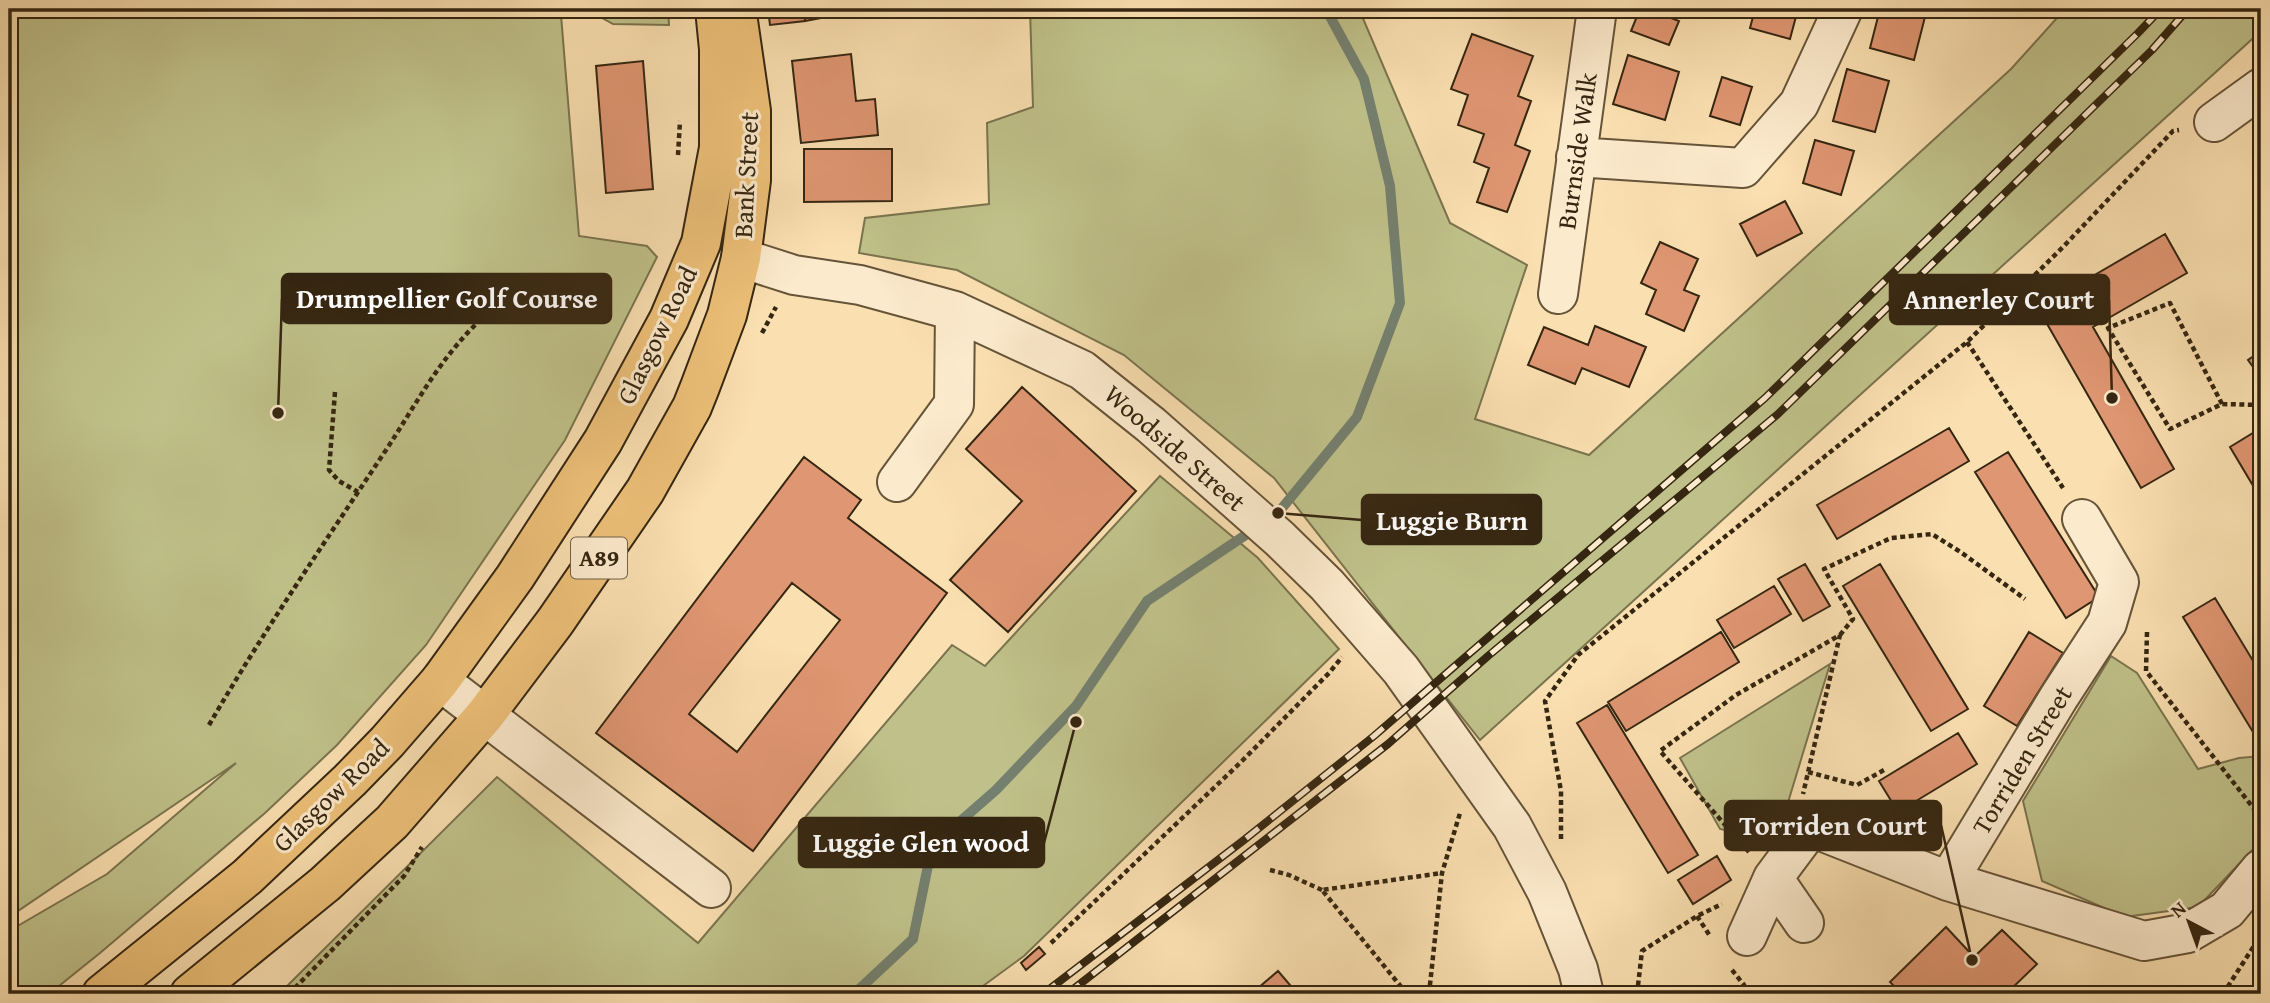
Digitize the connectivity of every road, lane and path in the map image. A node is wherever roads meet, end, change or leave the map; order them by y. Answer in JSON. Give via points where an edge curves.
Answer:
{"nodes":[{"id":1,"x":715,"y":9,"type":"edge"},
{"id":2,"x":736,"y":9,"type":"edge"},
{"id":3,"x":1597,"y":9,"type":"edge"},
{"id":4,"x":1843,"y":9,"type":"edge"},
{"id":5,"x":2261,"y":88,"type":"edge"},
{"id":6,"x":680,"y":115,"type":"dead end"},
{"id":7,"x":2214,"y":122,"type":"joint"},
{"id":8,"x":678,"y":156,"type":"dead end"},
{"id":9,"x":1576,"y":157,"type":"junction"},
{"id":10,"x":701,"y":243,"type":"junction"},
{"id":11,"x":741,"y":258,"type":"junction"},
{"id":12,"x":1558,"y":294,"type":"dead end"},
{"id":13,"x":955,"y":311,"type":"junction"},
{"id":14,"x":489,"y":312,"type":"dead end"},
{"id":15,"x":1967,"y":342,"type":"junction"},
{"id":16,"x":335,"y":392,"type":"dead end"},
{"id":17,"x":2222,"y":404,"type":"junction"},
{"id":18,"x":2261,"y":405,"type":"edge"},
{"id":19,"x":897,"y":482,"type":"dead end"},
{"id":20,"x":358,"y":492,"type":"junction"},
{"id":21,"x":2082,"y":519,"type":"joint"},
{"id":22,"x":2025,"y":599,"type":"dead end"},
{"id":23,"x":1365,"y":629,"type":"junction"},
{"id":24,"x":2147,"y":632,"type":"dead end"},
{"id":25,"x":1840,"y":635,"type":"junction"},
{"id":26,"x":440,"y":681,"type":"junction"},
{"id":27,"x":485,"y":715,"type":"junction"},
{"id":28,"x":209,"y":725,"type":"dead end"},
{"id":29,"x":1473,"y":769,"type":"junction"},
{"id":30,"x":1884,"y":770,"type":"dead end"},
{"id":31,"x":1808,"y":772,"type":"junction"},
{"id":32,"x":2261,"y":807,"type":"edge"},
{"id":33,"x":1811,"y":827,"type":"junction"},
{"id":34,"x":1561,"y":843,"type":"dead end"},
{"id":35,"x":1270,"y":870,"type":"dead end"},
{"id":36,"x":2261,"y":870,"type":"edge"},
{"id":37,"x":1442,"y":873,"type":"junction"},
{"id":38,"x":1773,"y":878,"type":"junction"},
{"id":39,"x":1948,"y":881,"type":"junction"},
{"id":40,"x":711,"y":888,"type":"dead end"},
{"id":41,"x":1322,"y":890,"type":"junction"},
{"id":42,"x":1804,"y":923,"type":"dead end"},
{"id":43,"x":2261,"y":935,"type":"edge"},
{"id":44,"x":1747,"y":936,"type":"dead end"},
{"id":45,"x":1051,"y":943,"type":"dead end"},
{"id":46,"x":1744,"y":985,"type":"dead end"},
{"id":47,"x":102,"y":994,"type":"edge"},
{"id":48,"x":190,"y":994,"type":"edge"},
{"id":49,"x":1407,"y":994,"type":"edge"},
{"id":50,"x":1429,"y":994,"type":"edge"},
{"id":51,"x":1584,"y":994,"type":"edge"},
{"id":52,"x":1637,"y":994,"type":"edge"},
{"id":53,"x":1735,"y":994,"type":"edge"},
{"id":54,"x":2223,"y":994,"type":"edge"}],
"edges":[{"from":1,"to":10,"type":"main road","name":"Bank Street","number":"A89","via":[[719,148]]},
{"from":2,"to":11,"type":"main road","name":"Bank Street","number":"A89","via":[[751,111],[751,180]]},
{"from":3,"to":9,"type":"street","name":"Burnside Walk"},
{"from":4,"to":9,"type":"street","via":[[1799,103],[1743,168]]},
{"from":5,"to":7,"type":"street"},
{"from":6,"to":8,"type":"path"},
{"from":7,"to":15,"type":"path","via":[[2174,131]]},
{"from":9,"to":12,"type":"street","name":"Burnside Walk"},
{"from":10,"to":11,"type":"main road","name":"Glasgow Road"},
{"from":10,"to":26,"type":"main road","name":"Glasgow Road","number":"A89","via":[[669,319],[603,440],[515,577]]},
{"from":11,"to":13,"type":"street","name":"Woodside Street","via":[[794,275],[860,285]]},
{"from":11,"to":27,"type":"main road","name":"Glasgow Road","number":"A89","via":[[727,315],[692,407],[645,491]]},
{"from":13,"to":19,"type":"street","via":[[954,404]]},
{"from":13,"to":23,"type":"street","name":"Woodside Street","via":[[1082,370],[1280,539]]},
{"from":14,"to":20,"type":"path","via":[[451,351]]},
{"from":15,"to":21,"type":"path"},
{"from":15,"to":34,"type":"path","via":[[1578,655],[1545,701],[1561,791]]},
{"from":16,"to":20,"type":"path","via":[[329,470]]},
{"from":17,"to":17,"type":"path","via":[[2170,303],[2108,328],[2170,429]]},
{"from":17,"to":18,"type":"path"},
{"from":20,"to":28,"type":"path","via":[[250,654]]},
{"from":21,"to":39,"type":"street","name":"Torriden Street","via":[[2119,582],[2107,624]]},
{"from":22,"to":25,"type":"path","via":[[1933,534],[1891,538],[1824,569],[1853,619]]},
{"from":23,"to":29,"type":"street","name":"Woodside Street"},
{"from":23,"to":45,"type":"path","via":[[1258,745]]},
{"from":24,"to":32,"type":"path","via":[[2146,671],[2255,810]]},
{"from":25,"to":31,"type":"path"},
{"from":25,"to":38,"type":"path","via":[[1736,695],[1660,751]]},
{"from":26,"to":27,"type":"street"},
{"from":26,"to":47,"type":"main road","name":"Glasgow Road","number":"A89","via":[[350,780],[257,868]]},
{"from":27,"to":40,"type":"street"},
{"from":27,"to":48,"type":"main road","name":"Glasgow Road","number":"A89","via":[[392,822],[325,884]]},
{"from":29,"to":37,"type":"path"},
{"from":29,"to":51,"type":"street","name":"Woodside Street","via":[[1512,826],[1547,892]]},
{"from":30,"to":31,"type":"path","via":[[1857,785]]},
{"from":31,"to":33,"type":"path","via":[[1801,799]]},
{"from":33,"to":38,"type":"street"},
{"from":33,"to":39,"type":"street"},
{"from":35,"to":41,"type":"path"},
{"from":36,"to":39,"type":"street","via":[[2227,910],[2188,933],[2144,941]]},
{"from":37,"to":41,"type":"path"},
{"from":37,"to":50,"type":"path"},
{"from":38,"to":42,"type":"street"},
{"from":38,"to":44,"type":"street"},
{"from":38,"to":52,"type":"path","via":[[1697,916],[1643,951]]},
{"from":41,"to":49,"type":"path"},
{"from":43,"to":54,"type":"path"},
{"from":46,"to":53,"type":"path"}]}
